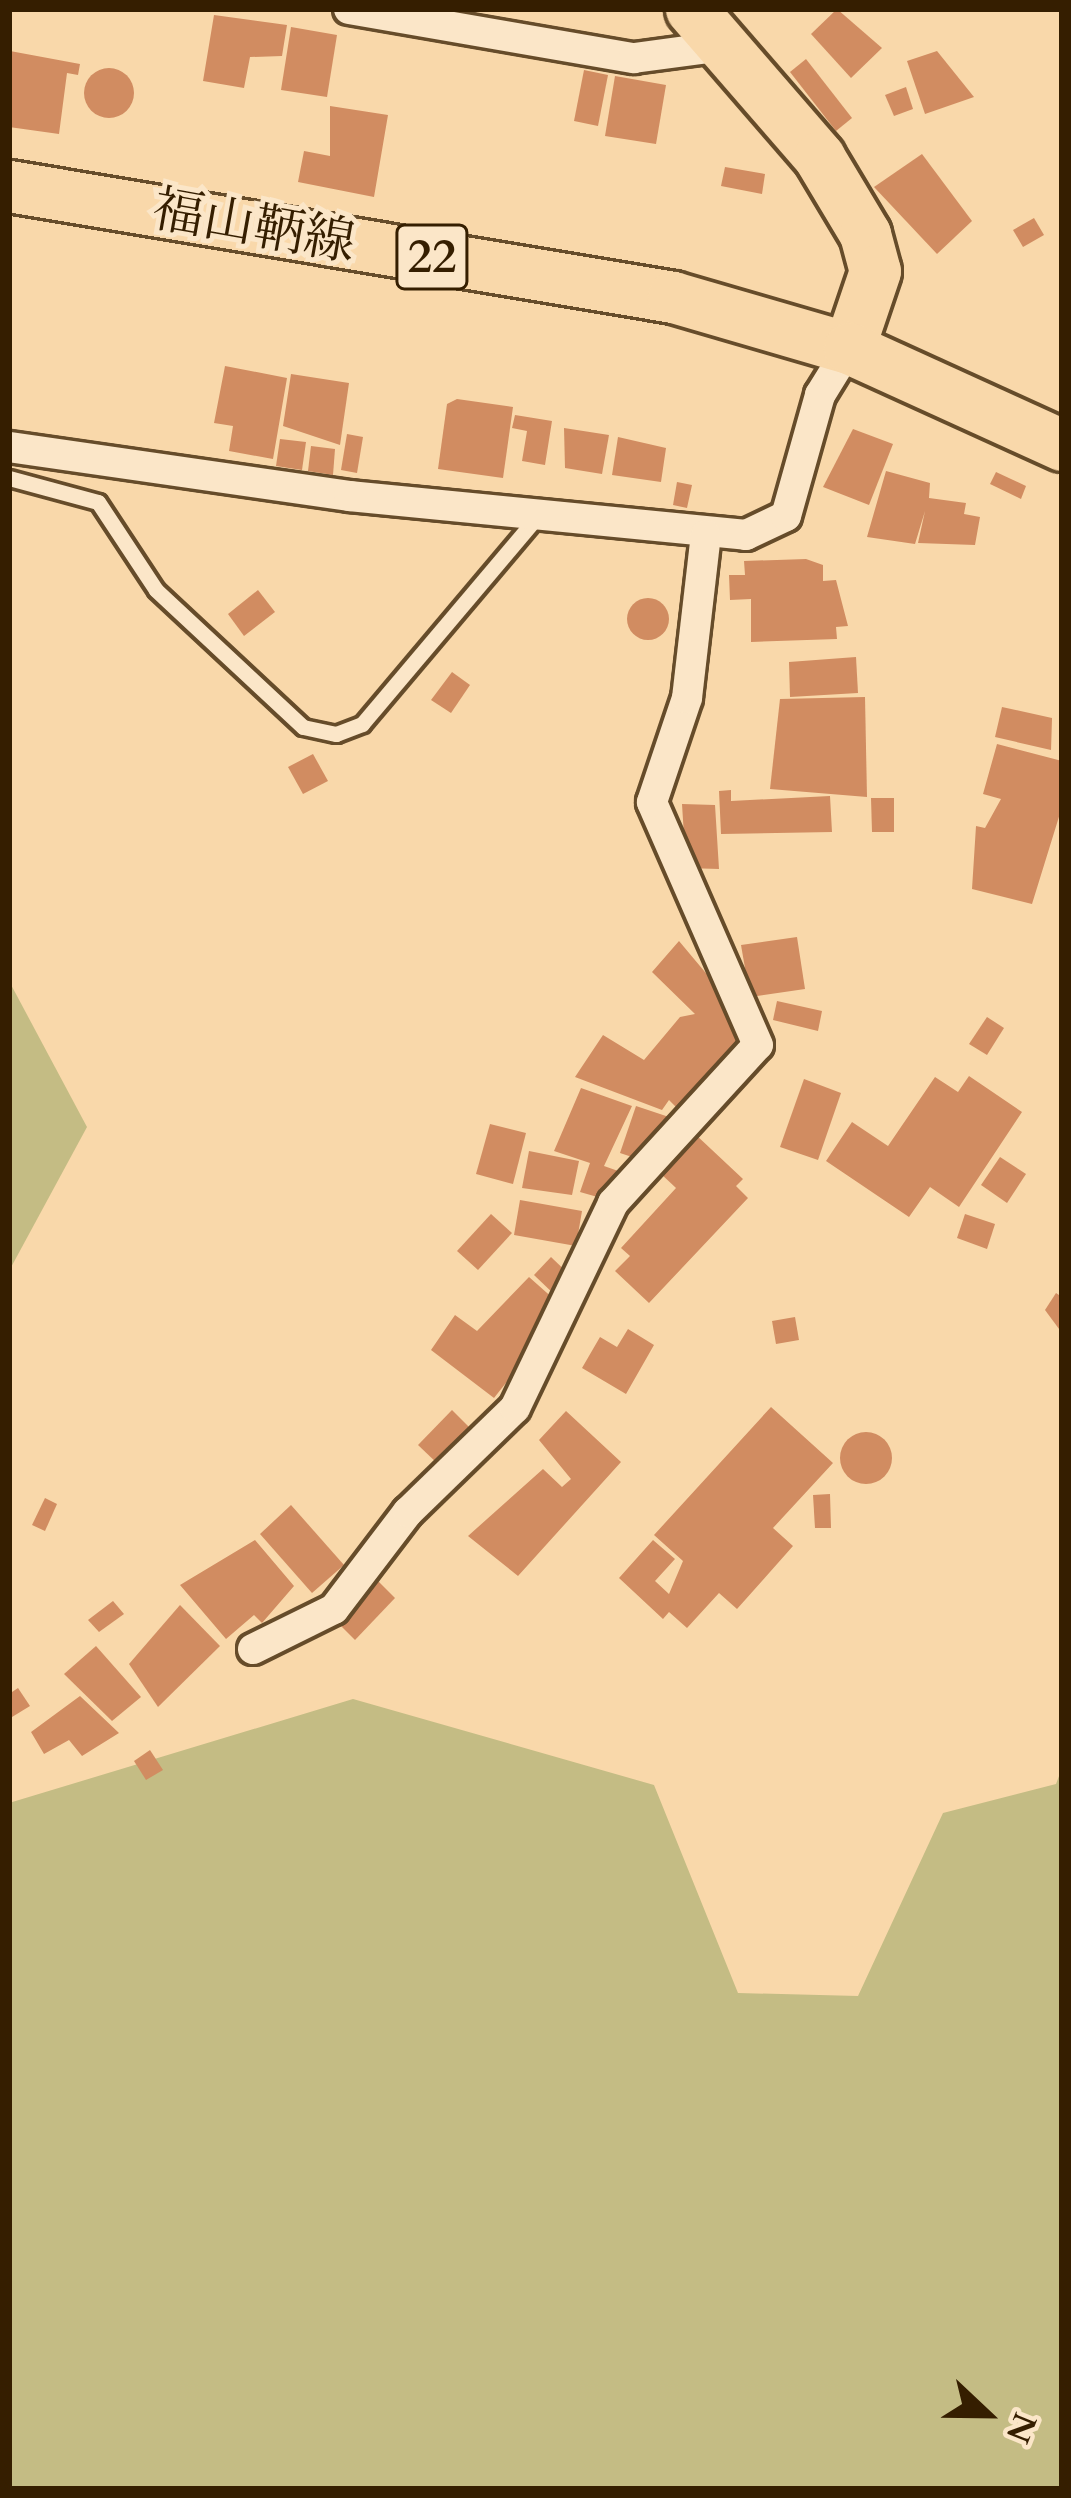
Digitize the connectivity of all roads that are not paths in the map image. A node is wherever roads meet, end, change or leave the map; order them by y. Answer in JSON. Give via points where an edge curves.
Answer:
{"nodes":[{"id":1,"x":349,"y":9,"type":"edge"},
{"id":2,"x":707,"y":28,"type":"edge"},
{"id":3,"x":9,"y":186,"type":"edge"},
{"id":4,"x":849,"y":349,"type":"junction"},
{"id":5,"x":1062,"y":445,"type":"edge"},
{"id":6,"x":9,"y":447,"type":"edge"},
{"id":7,"x":9,"y":478,"type":"edge"},
{"id":8,"x":539,"y":514,"type":"junction"},
{"id":9,"x":706,"y":535,"type":"junction"},
{"id":10,"x":253,"y":1649,"type":"dead end"}],
"edges":[{"from":1,"to":2,"type":"street","via":[[634,58]]},
{"from":2,"to":4,"type":"main road","via":[[819,157],[865,234],[875,271]]},
{"from":3,"to":4,"type":"main road","name":"福山鞆線","number":"22","via":[[673,297]]},
{"from":4,"to":5,"type":"main road","name":"福山鞆線","number":"22"},
{"from":4,"to":9,"type":"street","via":[[820,394],[786,516],[746,535]]},
{"from":6,"to":8,"type":"street"},
{"from":7,"to":8,"type":"lane","via":[[98,502],[156,590],[303,728],[336,734],[362,724]]},
{"from":8,"to":9,"type":"street"},
{"from":9,"to":10,"type":"street","via":[[687,698],[652,802],[758,1045],[614,1203],[514,1408],[408,1512],[334,1609]]}]}
